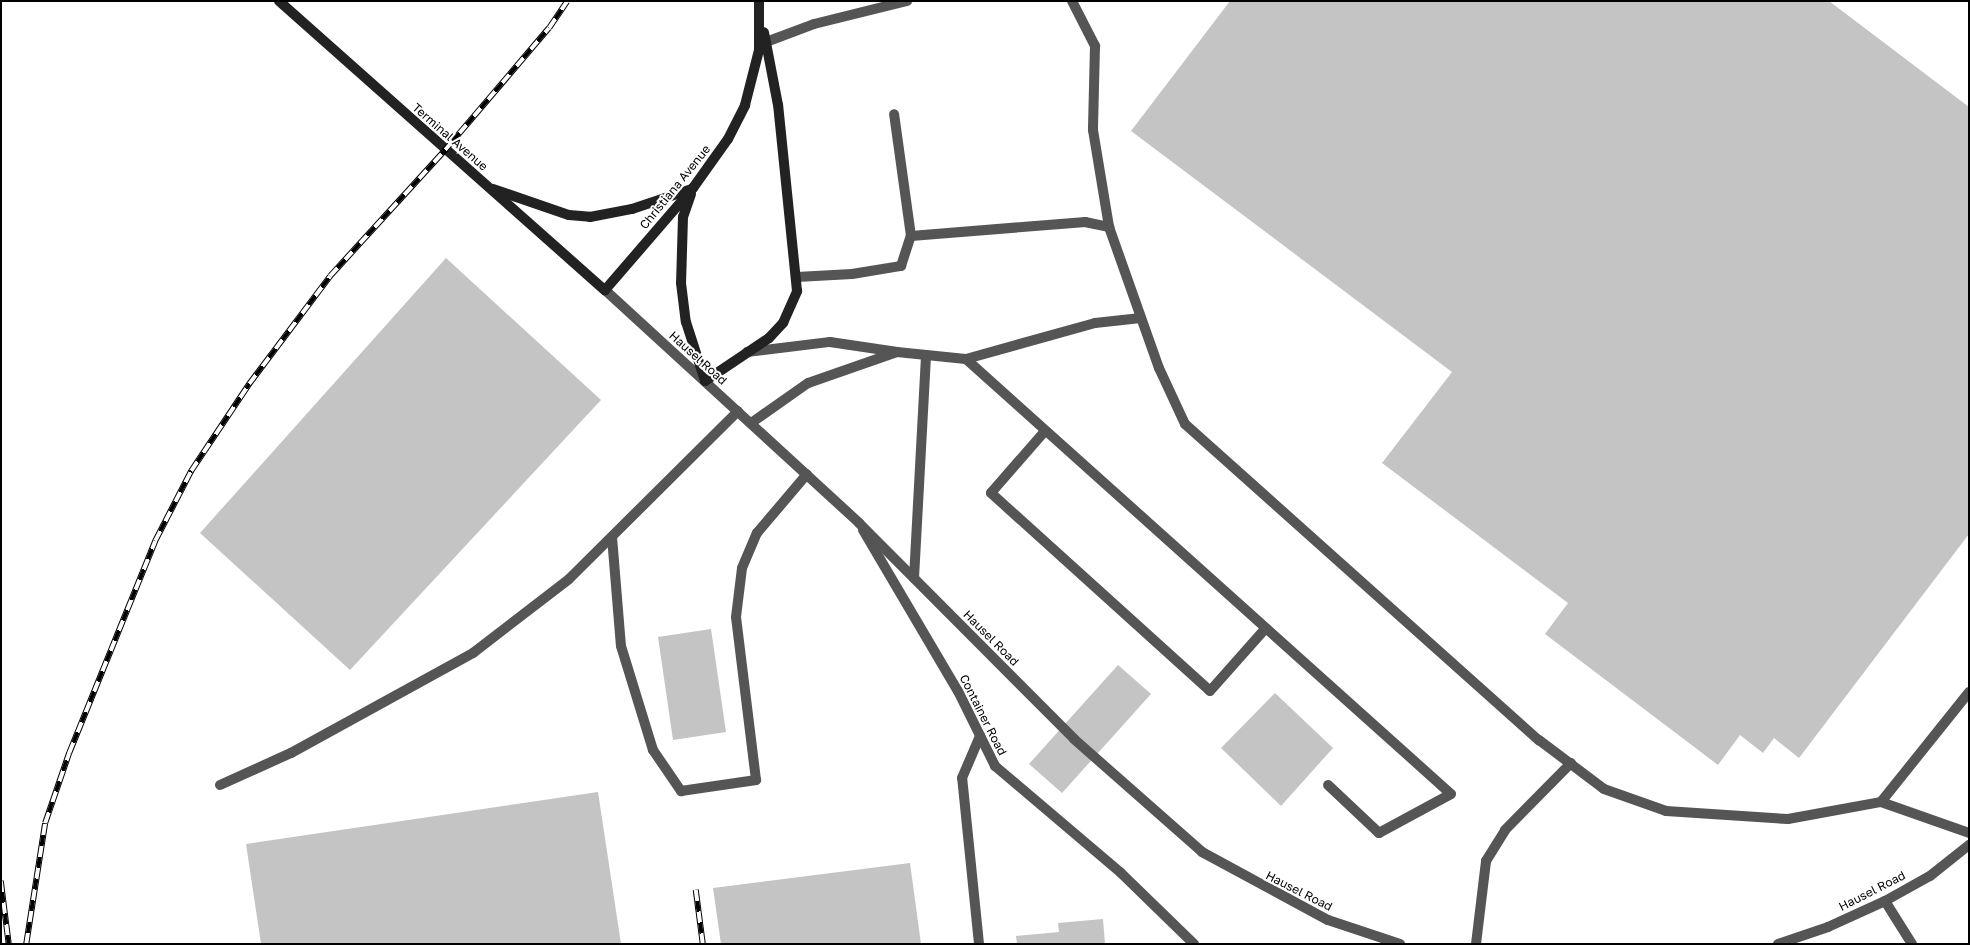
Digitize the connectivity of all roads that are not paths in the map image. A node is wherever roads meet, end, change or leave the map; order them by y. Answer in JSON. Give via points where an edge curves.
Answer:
{"nodes":[{"id":1,"x":280,"y":1,"type":"edge"},
{"id":2,"x":907,"y":1,"type":"edge"},
{"id":3,"x":1072,"y":1,"type":"edge"},
{"id":4,"x":760,"y":6,"type":"edge"},
{"id":5,"x":766,"y":42,"type":"junction"},
{"id":6,"x":894,"y":114,"type":"dead end"},
{"id":7,"x":488,"y":187,"type":"junction"},
{"id":8,"x":693,"y":188,"type":"junction"},
{"id":9,"x":1109,"y":227,"type":"junction"},
{"id":10,"x":911,"y":236,"type":"junction"},
{"id":11,"x":797,"y":277,"type":"junction"},
{"id":12,"x":605,"y":290,"type":"junction"},
{"id":13,"x":1141,"y":318,"type":"junction"},
{"id":14,"x":747,"y":352,"type":"junction"},
{"id":15,"x":898,"y":352,"type":"junction"},
{"id":16,"x":926,"y":355,"type":"junction"},
{"id":17,"x":966,"y":359,"type":"junction"},
{"id":18,"x":705,"y":381,"type":"junction"},
{"id":19,"x":738,"y":411,"type":"junction"},
{"id":20,"x":751,"y":423,"type":"junction"},
{"id":21,"x":1045,"y":431,"type":"junction"},
{"id":22,"x":807,"y":474,"type":"junction"},
{"id":23,"x":859,"y":523,"type":"junction"},
{"id":24,"x":612,"y":537,"type":"junction"},
{"id":25,"x":914,"y":578,"type":"junction"},
{"id":26,"x":1266,"y":628,"type":"junction"},
{"id":27,"x":1969,"y":692,"type":"edge"},
{"id":28,"x":980,"y":736,"type":"junction"},
{"id":29,"x":1571,"y":764,"type":"junction"},
{"id":30,"x":220,"y":785,"type":"dead end"},
{"id":31,"x":1328,"y":785,"type":"dead end"},
{"id":32,"x":1881,"y":802,"type":"junction"},
{"id":33,"x":1969,"y":833,"type":"edge"},
{"id":34,"x":1969,"y":844,"type":"edge"},
{"id":35,"x":1885,"y":901,"type":"junction"},
{"id":36,"x":979,"y":944,"type":"edge"},
{"id":37,"x":1194,"y":944,"type":"edge"},
{"id":38,"x":1400,"y":944,"type":"edge"},
{"id":39,"x":1476,"y":944,"type":"edge"},
{"id":40,"x":1778,"y":944,"type":"edge"},
{"id":41,"x":1912,"y":944,"type":"edge"}],
"edges":[{"from":1,"to":7,"type":"main road","name":"Terminal Avenue"},
{"from":2,"to":5,"type":"street","via":[[814,24]]},
{"from":3,"to":9,"type":"street","via":[[1095,46],[1093,130]]},
{"from":4,"to":5,"type":"main road"},
{"from":4,"to":8,"type":"main road","name":"Christiana Avenue","via":[[759,50],[745,105],[728,139]]},
{"from":5,"to":11,"type":"main road","via":[[778,104]]},
{"from":6,"to":10,"type":"street"},
{"from":7,"to":8,"type":"main road","via":[[569,215],[590,217],[632,209]]},
{"from":7,"to":12,"type":"main road","name":"Terminal Avenue"},
{"from":8,"to":12,"type":"main road","name":"Christiana Avenue"},
{"from":8,"to":18,"type":"main road","via":[[683,216],[681,283],[686,322]]},
{"from":9,"to":10,"type":"street","via":[[1085,222]]},
{"from":9,"to":13,"type":"street"},
{"from":10,"to":11,"type":"street","via":[[901,266],[852,274]]},
{"from":11,"to":14,"type":"main road","via":[[794,303],[783,323],[769,338]]},
{"from":12,"to":18,"type":"street","name":"Hausel Road"},
{"from":13,"to":17,"type":"street","via":[[1095,323]]},
{"from":13,"to":29,"type":"street","via":[[1159,368],[1185,424],[1539,740]]},
{"from":14,"to":15,"type":"street","via":[[830,342]]},
{"from":14,"to":18,"type":"main road"},
{"from":15,"to":16,"type":"street"},
{"from":15,"to":20,"type":"street","via":[[808,383]]},
{"from":16,"to":17,"type":"street"},
{"from":16,"to":25,"type":"street"},
{"from":17,"to":21,"type":"street"},
{"from":18,"to":19,"type":"street","name":"Hausel Road"},
{"from":19,"to":20,"type":"street","name":"Hausel Road"},
{"from":19,"to":24,"type":"street"},
{"from":20,"to":22,"type":"street","name":"Hausel Road"},
{"from":21,"to":26,"type":"street"},
{"from":21,"to":26,"type":"street","via":[[991,493],[1210,691]]},
{"from":22,"to":23,"type":"street","name":"Hausel Road"},
{"from":22,"to":24,"type":"street","via":[[757,532],[742,568],[736,617],[756,780],[681,791],[653,750],[621,646]]},
{"from":23,"to":25,"type":"street","name":"Hausel Road"},
{"from":23,"to":28,"type":"street","name":"Container Road","via":[[958,691]]},
{"from":24,"to":30,"type":"street","via":[[569,579],[473,652],[291,753]]},
{"from":25,"to":38,"type":"street","name":"Hausel Road","via":[[1074,739],[1202,852],[1328,920]]},
{"from":26,"to":31,"type":"street","via":[[1451,794],[1379,833]]},
{"from":27,"to":32,"type":"street"},
{"from":28,"to":36,"type":"street","via":[[962,778]]},
{"from":28,"to":37,"type":"street","name":"Container Road","via":[[995,766],[1121,873]]},
{"from":29,"to":32,"type":"street","via":[[1604,788],[1666,811],[1788,818]]},
{"from":29,"to":39,"type":"street","via":[[1505,830],[1486,861]]},
{"from":32,"to":33,"type":"street"},
{"from":34,"to":35,"type":"street","name":"Hausel Road","via":[[1930,876]]},
{"from":35,"to":40,"type":"street","name":"Hausel Road","via":[[1828,927]]},
{"from":35,"to":41,"type":"street"}]}
